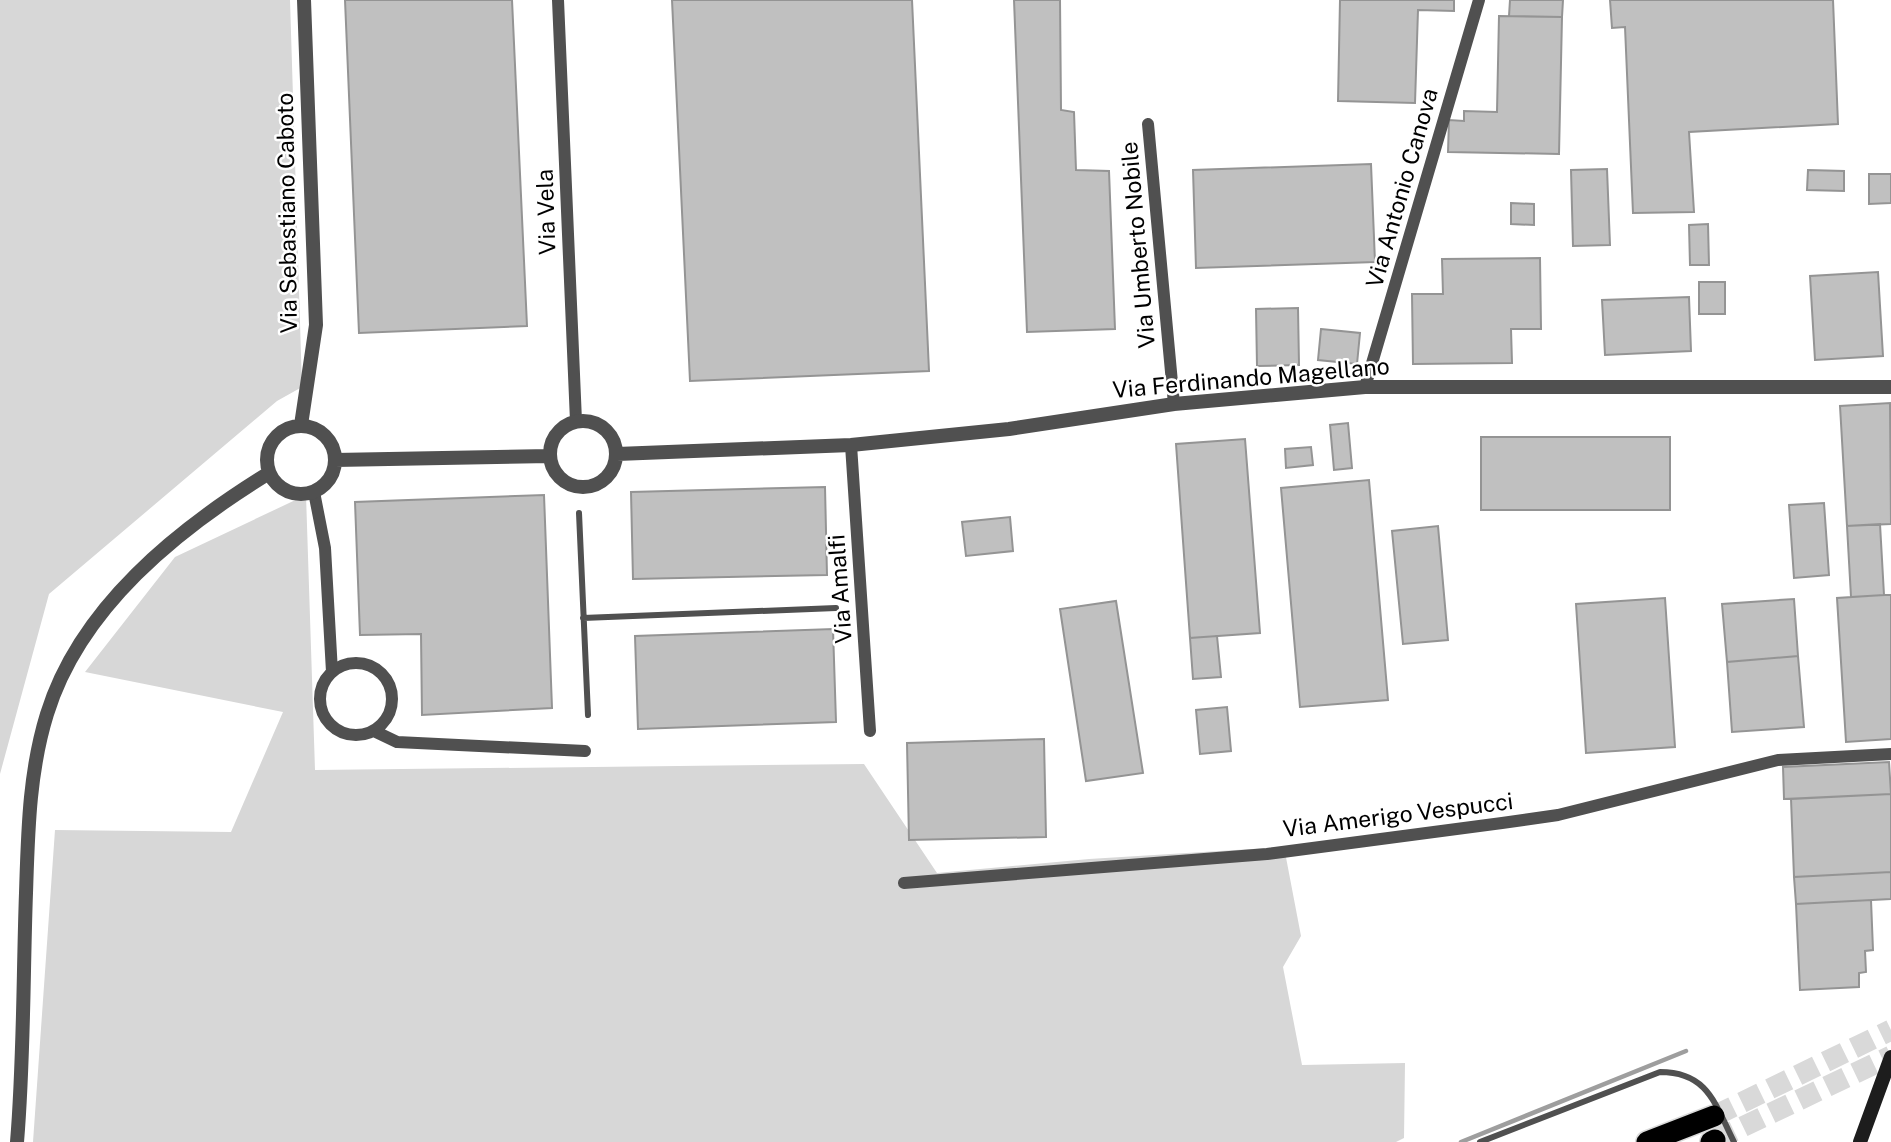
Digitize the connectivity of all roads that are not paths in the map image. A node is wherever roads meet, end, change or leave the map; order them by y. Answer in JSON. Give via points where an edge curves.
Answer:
{"nodes":[{"id":1,"x":304,"y":0,"type":"edge"},
{"id":2,"x":558,"y":0,"type":"edge"},
{"id":3,"x":1479,"y":0,"type":"edge"},
{"id":4,"x":1147,"y":124,"type":"dead end"},
{"id":5,"x":1365,"y":387,"type":"junction"},
{"id":6,"x":1891,"y":387,"type":"edge"},
{"id":7,"x":1174,"y":404,"type":"junction"},
{"id":8,"x":576,"y":421,"type":"junction"},
{"id":9,"x":301,"y":425,"type":"junction"},
{"id":10,"x":851,"y":445,"type":"junction"},
{"id":11,"x":617,"y":454,"type":"junction"},
{"id":12,"x":550,"y":456,"type":"junction"},
{"id":13,"x":335,"y":460,"type":"junction"},
{"id":14,"x":269,"y":473,"type":"junction"},
{"id":15,"x":314,"y":492,"type":"junction"},
{"id":16,"x":579,"y":513,"type":"dead end"},
{"id":17,"x":836,"y":608,"type":"dead end"},
{"id":18,"x":583,"y":618,"type":"junction"},
{"id":19,"x":332,"y":672,"type":"junction"},
{"id":20,"x":588,"y":715,"type":"dead end"},
{"id":21,"x":374,"y":731,"type":"junction"},
{"id":22,"x":870,"y":731,"type":"dead end"},
{"id":23,"x":585,"y":751,"type":"dead end"},
{"id":24,"x":1891,"y":754,"type":"edge"},
{"id":25,"x":904,"y":883,"type":"dead end"},
{"id":26,"x":1891,"y":1057,"type":"edge"},
{"id":27,"x":1714,"y":1116,"type":"tunnel mouth"},
{"id":28,"x":1720,"y":1141,"type":"edge"},
{"id":29,"x":17,"y":1142,"type":"edge"},
{"id":30,"x":1480,"y":1142,"type":"edge"},
{"id":31,"x":1647,"y":1142,"type":"edge"},
{"id":32,"x":1860,"y":1142,"type":"edge"}],
"edges":[{"from":1,"to":9,"type":"street","name":"Via Sebastiano Caboto","via":[[316,325]]},
{"from":2,"to":8,"type":"street","name":"Via Vela"},
{"from":3,"to":5,"type":"street","name":"Via Antonio Canova"},
{"from":4,"to":7,"type":"street","name":"Via Umberto Nobile"},
{"from":5,"to":6,"type":"street","name":"Via Ferdinando Magellano"},
{"from":5,"to":7,"type":"street","name":"Via Ferdinando Magellano"},
{"from":7,"to":10,"type":"street","name":"Via Ferdinando Magellano","via":[[1009,429]]},
{"from":8,"to":11,"type":"street","via":[[605,428]]},
{"from":8,"to":12,"type":"street","via":[[554,438]]},
{"from":9,"to":13,"type":"street","via":[[329,439]]},
{"from":9,"to":14,"type":"street","via":[[279,432],[272,440],[267,451]]},
{"from":10,"to":11,"type":"street","name":"Via Ferdinando Magellano"},
{"from":10,"to":22,"type":"street","name":"Via Amalfi"},
{"from":11,"to":12,"type":"street","via":[[609,476],[589,487],[567,483],[552,467]]},
{"from":12,"to":13,"type":"street"},
{"from":13,"to":15,"type":"street","via":[[329,479]]},
{"from":14,"to":15,"type":"street","via":[[282,489]]},
{"from":14,"to":29,"type":"street","via":[[211,509],[174,539],[118,596],[87,633],[47,711],[29,806]]},
{"from":15,"to":19,"type":"street","via":[[326,548]]},
{"from":16,"to":18,"type":"lane"},
{"from":17,"to":18,"type":"lane"},
{"from":18,"to":20,"type":"lane"},
{"from":19,"to":21,"type":"street","via":[[320,704],[330,725],[351,735]]},
{"from":19,"to":21,"type":"street","via":[[355,663],[367,665],[386,679],[391,690],[390,713]]},
{"from":21,"to":23,"type":"street","via":[[397,742]]},
{"from":24,"to":25,"type":"street","name":"Via Amerigo Vespucci","via":[[1778,760],[1558,815],[1475,827],[1267,854]]},
{"from":26,"to":32,"type":"main road"},
{"from":27,"to":31,"type":"highway"},
{"from":28,"to":30,"type":"lane","via":[[1703,1085],[1673,1072],[1644,1077]]}]}
